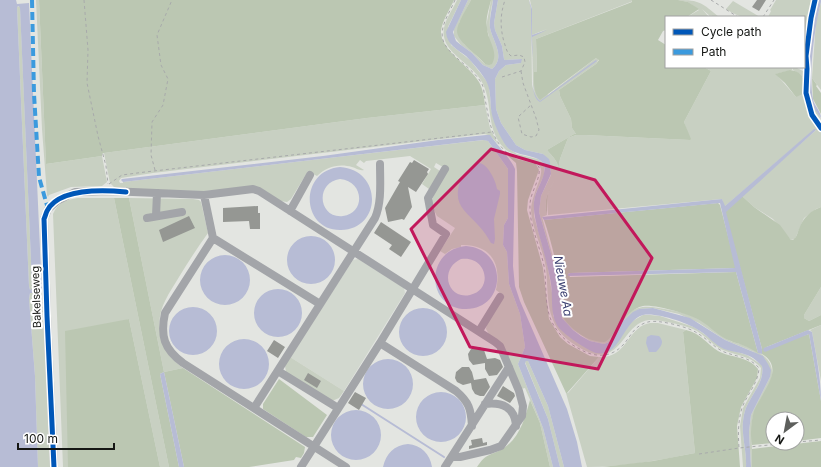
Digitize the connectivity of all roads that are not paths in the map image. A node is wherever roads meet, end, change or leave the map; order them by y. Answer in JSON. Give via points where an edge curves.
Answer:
{"nodes":[{"id":1,"x":380,"y":164,"type":"dead end"},
{"id":2,"x":445,"y":168,"type":"dead end"},
{"id":3,"x":310,"y":175,"type":"dead end"},
{"id":4,"x":157,"y":194,"type":"junction"},
{"id":5,"x":204,"y":195,"type":"junction"},
{"id":6,"x":290,"y":211,"type":"junction"},
{"id":7,"x":182,"y":212,"type":"dead end"},
{"id":8,"x":156,"y":216,"type":"junction"},
{"id":9,"x":147,"y":218,"type":"dead end"},
{"id":10,"x":213,"y":238,"type":"junction"},
{"id":11,"x":354,"y":251,"type":"junction"},
{"id":12,"x":412,"y":289,"type":"junction"},
{"id":13,"x":500,"y":297,"type":"dead end"},
{"id":14,"x":320,"y":304,"type":"junction"},
{"id":15,"x":479,"y":331,"type":"junction"},
{"id":16,"x":380,"y":343,"type":"junction"},
{"id":17,"x":509,"y":367,"type":"junction"},
{"id":18,"x":278,"y":371,"type":"junction"},
{"id":19,"x":485,"y":404,"type":"junction"},
{"id":20,"x":254,"y":408,"type":"junction"},
{"id":21,"x":338,"y":408,"type":"junction"},
{"id":22,"x":472,"y":426,"type":"junction"},
{"id":23,"x":516,"y":426,"type":"junction"},
{"id":24,"x":313,"y":446,"type":"junction"},
{"id":25,"x":452,"y":457,"type":"junction"},
{"id":26,"x":54,"y":467,"type":"edge"},
{"id":27,"x":301,"y":467,"type":"edge"},
{"id":28,"x":346,"y":467,"type":"edge"},
{"id":29,"x":445,"y":467,"type":"edge"}],
"edges":[{"from":1,"to":11,"type":"street","via":[[378,210]]},
{"from":2,"to":12,"type":"street","via":[[428,198],[433,224],[446,234]]},
{"from":3,"to":6,"type":"street"},
{"from":4,"to":5,"type":"street","name":"Bakelseweg"},
{"from":4,"to":8,"type":"street"},
{"from":4,"to":26,"type":"street","name":"Bakelseweg","via":[[75,192],[57,201],[48,209],[44,219]]},
{"from":5,"to":6,"type":"street","name":"Bakelseweg","via":[[253,189]]},
{"from":5,"to":10,"type":"street"},
{"from":6,"to":11,"type":"street","name":"Bakelseweg"},
{"from":7,"to":8,"type":"street"},
{"from":8,"to":9,"type":"street"},
{"from":10,"to":14,"type":"street"},
{"from":10,"to":20,"type":"street","via":[[165,313],[163,334],[169,350],[175,357]]},
{"from":11,"to":12,"type":"street","name":"Bakelseweg"},
{"from":11,"to":14,"type":"street"},
{"from":12,"to":15,"type":"street","name":"Bakelseweg"},
{"from":12,"to":16,"type":"street"},
{"from":13,"to":15,"type":"street"},
{"from":14,"to":18,"type":"street"},
{"from":15,"to":17,"type":"street","name":"Bakelseweg","via":[[500,346]]},
{"from":16,"to":21,"type":"street"},
{"from":16,"to":22,"type":"street","via":[[464,398],[469,406]]},
{"from":17,"to":19,"type":"street"},
{"from":17,"to":23,"type":"street","name":"Bakelseweg","via":[[523,406],[522,416]]},
{"from":18,"to":20,"type":"street"},
{"from":18,"to":21,"type":"street"},
{"from":19,"to":22,"type":"street"},
{"from":19,"to":23,"type":"street","via":[[493,403],[508,408],[513,412]]},
{"from":20,"to":24,"type":"street"},
{"from":21,"to":24,"type":"street"},
{"from":22,"to":25,"type":"street"},
{"from":23,"to":25,"type":"street","name":"Bakelseweg","via":[[501,446]]},
{"from":24,"to":27,"type":"street"},
{"from":24,"to":28,"type":"street"},
{"from":25,"to":29,"type":"street"}]}
